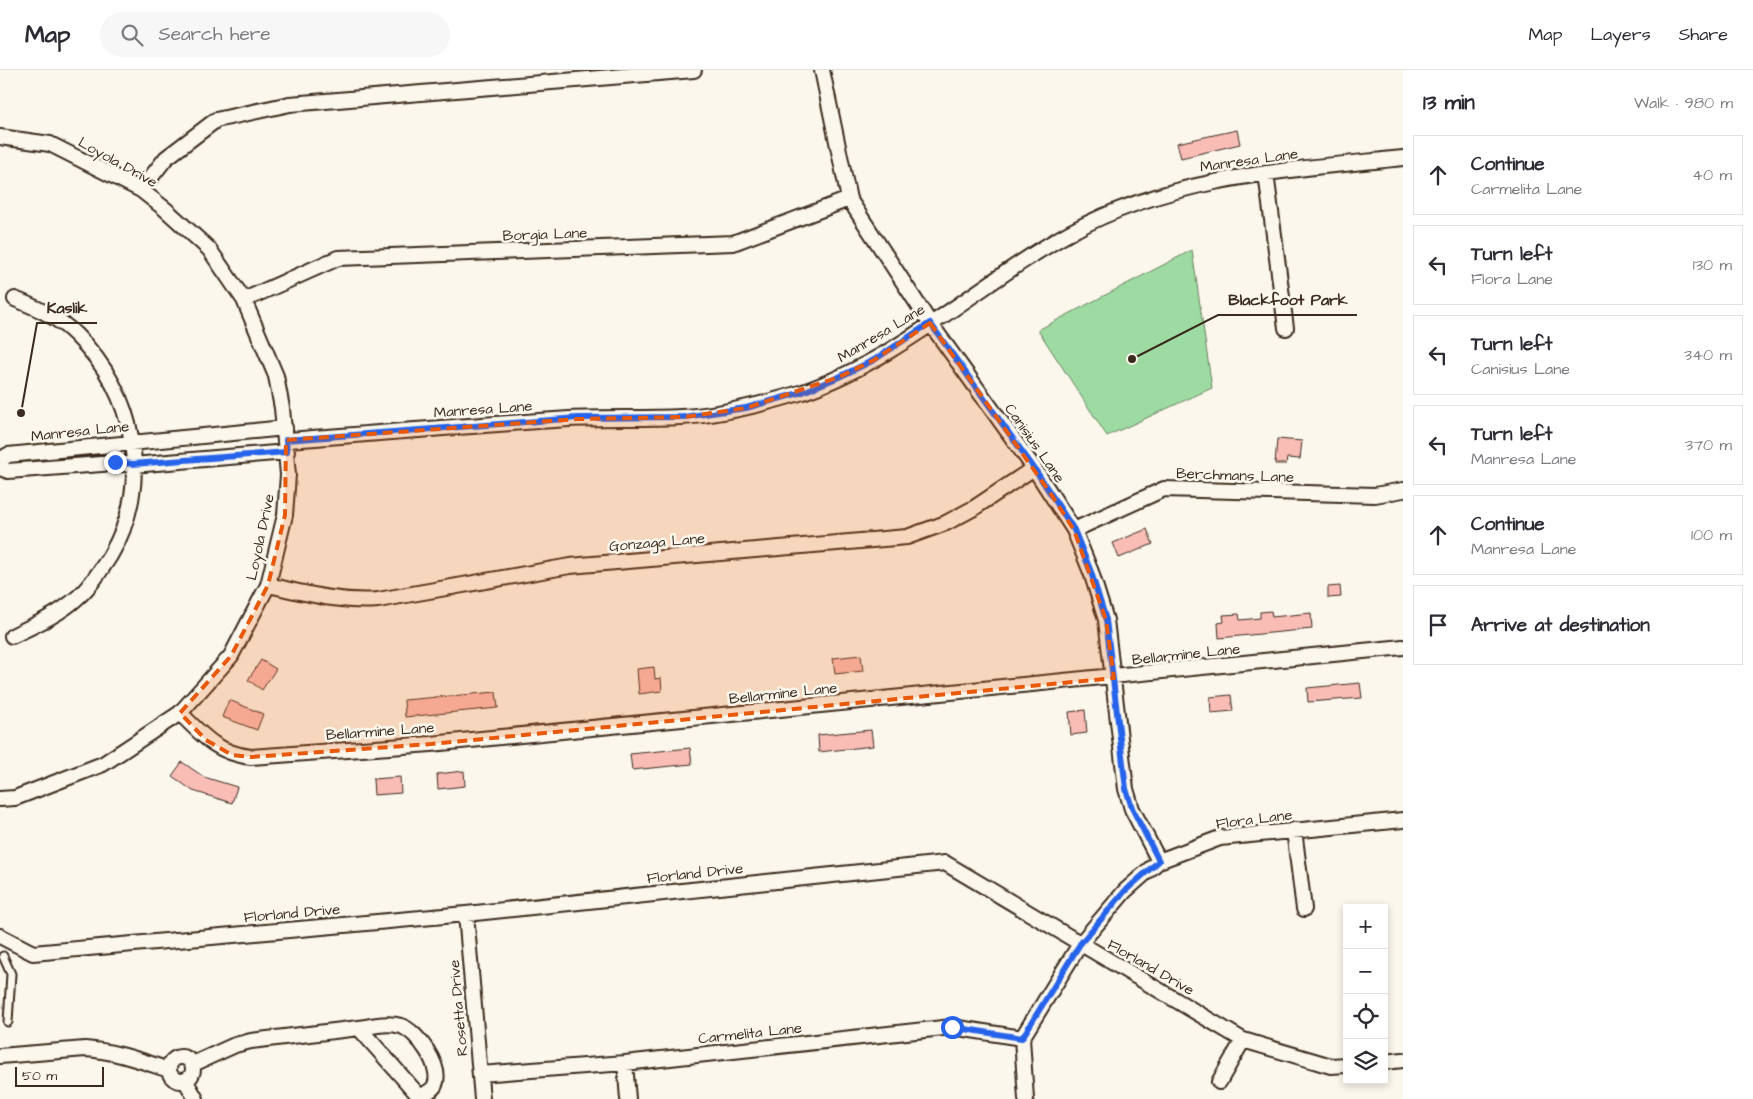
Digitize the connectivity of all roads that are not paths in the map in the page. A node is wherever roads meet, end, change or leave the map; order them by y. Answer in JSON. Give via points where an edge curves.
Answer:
{"nodes":[{"id":1,"x":694,"y":70,"type":"edge"},
{"id":2,"x":822,"y":70,"type":"edge"},
{"id":3,"x":0,"y":137,"type":"edge"},
{"id":4,"x":1403,"y":158,"type":"edge"},
{"id":5,"x":1266,"y":173,"type":"junction"},
{"id":6,"x":141,"y":190,"type":"junction"},
{"id":7,"x":849,"y":199,"type":"junction"},
{"id":8,"x":15,"y":298,"type":"dead end"},
{"id":9,"x":244,"y":300,"type":"junction"},
{"id":10,"x":930,"y":323,"type":"junction"},
{"id":11,"x":1286,"y":328,"type":"dead end"},
{"id":12,"x":286,"y":440,"type":"junction"},
{"id":13,"x":131,"y":441,"type":"junction"},
{"id":14,"x":56,"y":451,"type":"junction"},
{"id":15,"x":0,"y":460,"type":"edge"},
{"id":16,"x":133,"y":464,"type":"junction"},
{"id":17,"x":58,"y":467,"type":"junction"},
{"id":18,"x":0,"y":468,"type":"edge"},
{"id":19,"x":1034,"y":468,"type":"junction"},
{"id":20,"x":1403,"y":490,"type":"edge"},
{"id":21,"x":1074,"y":530,"type":"junction"},
{"id":22,"x":268,"y":585,"type":"junction"},
{"id":23,"x":12,"y":636,"type":"dead end"},
{"id":24,"x":1403,"y":647,"type":"edge"},
{"id":25,"x":1114,"y":678,"type":"junction"},
{"id":26,"x":180,"y":713,"type":"junction"},
{"id":27,"x":0,"y":799,"type":"edge"},
{"id":28,"x":1403,"y":820,"type":"edge"},
{"id":29,"x":1294,"y":830,"type":"junction"},
{"id":30,"x":1159,"y":861,"type":"junction"},
{"id":31,"x":1304,"y":909,"type":"dead end"},
{"id":32,"x":466,"y":914,"type":"junction"},
{"id":33,"x":4,"y":938,"type":"edge"},
{"id":34,"x":1080,"y":944,"type":"junction"},
{"id":35,"x":2,"y":956,"type":"edge"},
{"id":36,"x":8,"y":1022,"type":"dead end"},
{"id":37,"x":359,"y":1028,"type":"junction"},
{"id":38,"x":1022,"y":1038,"type":"junction"},
{"id":39,"x":1243,"y":1040,"type":"junction"},
{"id":40,"x":0,"y":1056,"type":"edge"},
{"id":41,"x":1403,"y":1060,"type":"edge"},
{"id":42,"x":1388,"y":1062,"type":"edge"},
{"id":43,"x":625,"y":1063,"type":"junction"},
{"id":44,"x":193,"y":1064,"type":"junction"},
{"id":45,"x":1343,"y":1065,"type":"edge"},
{"id":46,"x":170,"y":1070,"type":"junction"},
{"id":47,"x":480,"y":1074,"type":"junction"},
{"id":48,"x":185,"y":1080,"type":"junction"},
{"id":49,"x":1219,"y":1082,"type":"dead end"},
{"id":50,"x":196,"y":1099,"type":"edge"},
{"id":51,"x":482,"y":1099,"type":"edge"},
{"id":52,"x":628,"y":1099,"type":"edge"},
{"id":53,"x":1026,"y":1099,"type":"edge"}],
"edges":[{"from":1,"to":6,"type":"street","via":[[290,104],[216,120],[166,158]]},
{"from":2,"to":7,"type":"street","name":"Canisius Lane"},
{"from":3,"to":6,"type":"street","name":"Loyola Drive","via":[[50,144]]},
{"from":4,"to":5,"type":"street","name":"Manresa Lane"},
{"from":5,"to":10,"type":"street","name":"Manresa Lane","via":[[1196,184],[1150,198],[1074,230],[1010,268]]},
{"from":5,"to":11,"type":"street"},
{"from":6,"to":9,"type":"street","name":"Loyola Drive","via":[[209,249]]},
{"from":7,"to":9,"type":"street","name":"Borgia Lane","via":[[733,243],[338,258]]},
{"from":7,"to":10,"type":"street","name":"Canisius Lane"},
{"from":8,"to":13,"type":"street","via":[[48,313],[91,351],[112,379],[122,403]]},
{"from":9,"to":12,"type":"street","name":"Loyola Drive","via":[[276,376]]},
{"from":10,"to":12,"type":"street","name":"Manresa Lane","via":[[874,360],[839,377],[803,392],[746,408],[684,417],[578,418]]},
{"from":10,"to":19,"type":"street","name":"Canisius Lane"},
{"from":12,"to":13,"type":"street","name":"Manresa Lane"},
{"from":12,"to":16,"type":"street","name":"Manresa Lane"},
{"from":12,"to":22,"type":"street","name":"Loyola Drive","via":[[285,515]]},
{"from":13,"to":14,"type":"street","name":"Manresa Lane"},
{"from":13,"to":16,"type":"street"},
{"from":14,"to":15,"type":"street","name":"Manresa Lane","via":[[8,455]]},
{"from":14,"to":17,"type":"lane"},
{"from":16,"to":17,"type":"street","name":"Manresa Lane","via":[[115,462]]},
{"from":16,"to":23,"type":"street","via":[[134,490],[122,535],[102,568],[78,597],[48,619]]},
{"from":17,"to":18,"type":"street","name":"Manresa Lane"},
{"from":19,"to":21,"type":"street","name":"Canisius Lane"},
{"from":19,"to":22,"type":"street","name":"Gonzaga Lane","via":[[974,508],[908,537],[570,566],[353,602]]},
{"from":20,"to":21,"type":"street","name":"Berchmans Lane","via":[[1375,495],[1164,489]]},
{"from":21,"to":25,"type":"street","name":"Canisius Lane","via":[[1106,620]]},
{"from":22,"to":26,"type":"street","name":"Loyola Drive","via":[[231,656]]},
{"from":24,"to":25,"type":"street","name":"Bellarmine Lane"},
{"from":25,"to":26,"type":"street","name":"Bellarmine Lane","via":[[431,744],[251,757],[232,755],[206,740]]},
{"from":25,"to":30,"type":"street","name":"Canisius Lane","via":[[1126,789]]},
{"from":26,"to":27,"type":"street","name":"Loyola Drive","via":[[103,764],[15,798]]},
{"from":28,"to":29,"type":"street","name":"Flora Lane"},
{"from":29,"to":30,"type":"street","name":"Flora Lane","via":[[1220,838]]},
{"from":29,"to":31,"type":"street"},
{"from":30,"to":34,"type":"street","name":"Flora Lane","via":[[1125,891]]},
{"from":32,"to":33,"type":"street","name":"Florland Drive","via":[[33,953]]},
{"from":32,"to":34,"type":"street","name":"Florland Drive","via":[[945,863]]},
{"from":32,"to":47,"type":"street","name":"Rosetta Drive"},
{"from":33,"to":35,"type":"lane"},
{"from":34,"to":38,"type":"street","name":"Flora Lane"},
{"from":34,"to":39,"type":"street","name":"Florland Drive"},
{"from":35,"to":36,"type":"lane","via":[[11,974]]},
{"from":37,"to":37,"type":"street","via":[[420,1098],[434,1087],[437,1075],[435,1062],[403,1026],[384,1024]]},
{"from":37,"to":44,"type":"street","via":[[251,1041]]},
{"from":38,"to":43,"type":"street","name":"Carmelita Lane","via":[[952,1027]]},
{"from":38,"to":53,"type":"street"},
{"from":39,"to":45,"type":"street","name":"Florland Drive","via":[[1331,1066]]},
{"from":39,"to":49,"type":"street"},
{"from":40,"to":46,"type":"street","via":[[98,1050]]},
{"from":41,"to":42,"type":"street"},
{"from":43,"to":47,"type":"street","name":"Carmelita Lane"},
{"from":43,"to":52,"type":"street"},
{"from":44,"to":46,"type":"street","via":[[184,1057],[176,1058]]},
{"from":44,"to":48,"type":"street","via":[[191,1076]]},
{"from":46,"to":48,"type":"street","via":[[173,1078]]},
{"from":47,"to":51,"type":"street","name":"Rosetta Drive"},
{"from":48,"to":50,"type":"street"}]}
